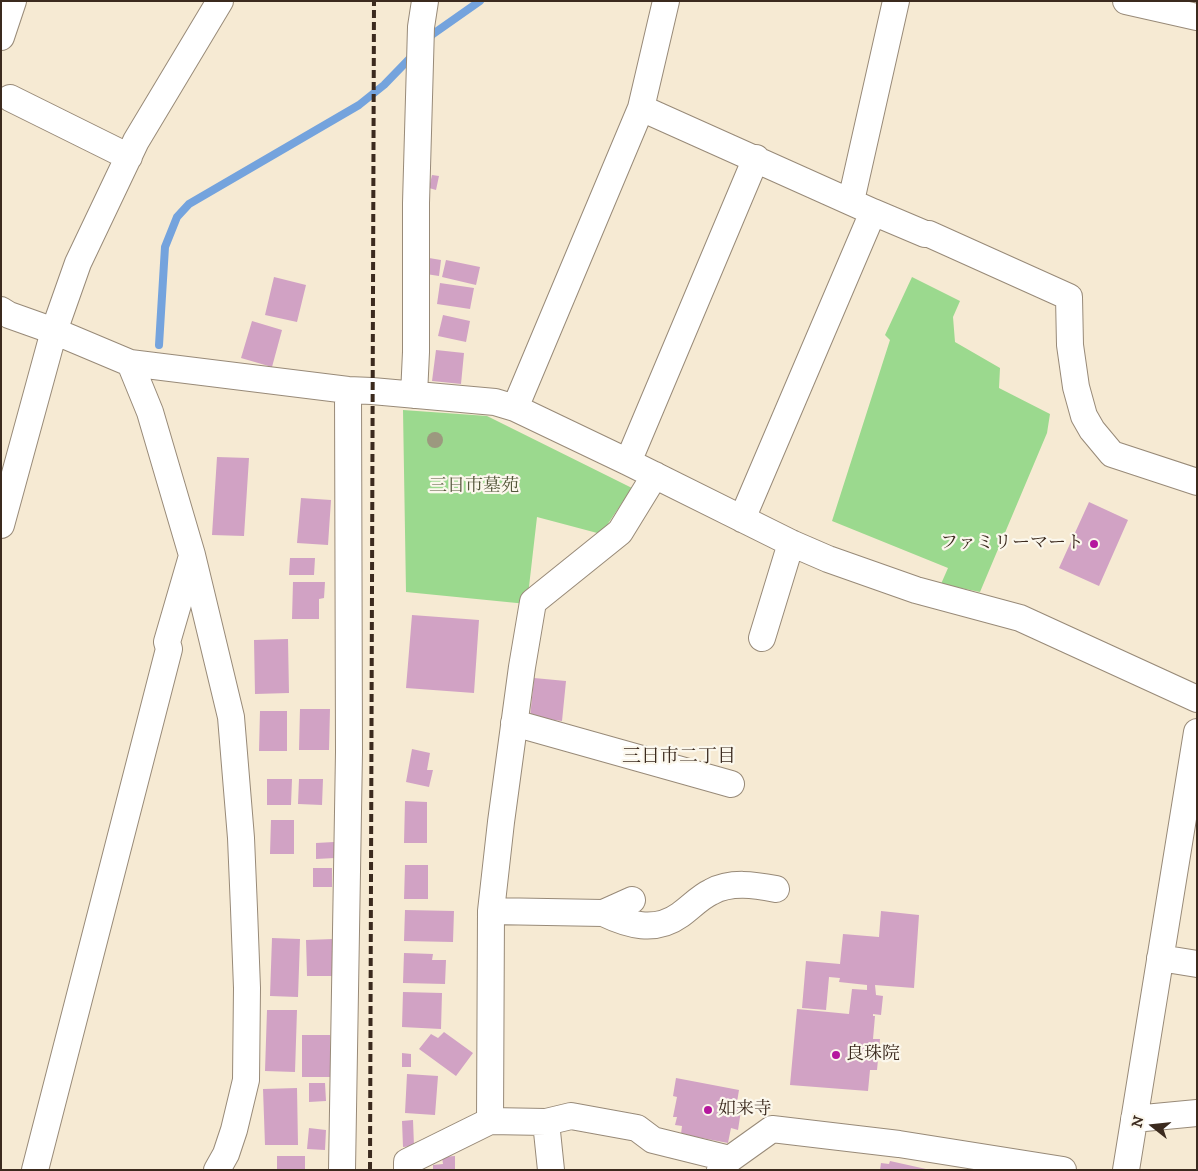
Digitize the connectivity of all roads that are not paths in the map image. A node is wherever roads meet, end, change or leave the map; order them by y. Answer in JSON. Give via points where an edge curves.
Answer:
{"nodes":[{"id":1,"x":14,"y":1,"type":"edge"},
{"id":2,"x":220,"y":1,"type":"edge"},
{"id":3,"x":425,"y":1,"type":"edge"},
{"id":4,"x":666,"y":1,"type":"edge"},
{"id":5,"x":896,"y":1,"type":"edge"},
{"id":6,"x":1126,"y":1,"type":"edge"},
{"id":7,"x":1197,"y":17,"type":"edge"},
{"id":8,"x":1,"y":37,"type":"edge"},
{"id":9,"x":10,"y":98,"type":"dead end"},
{"id":10,"x":641,"y":108,"type":"junction"},
{"id":11,"x":129,"y":156,"type":"junction"},
{"id":12,"x":756,"y":158,"type":"junction"},
{"id":13,"x":862,"y":206,"type":"junction"},
{"id":14,"x":1,"y":310,"type":"edge"},
{"id":15,"x":54,"y":331,"type":"junction"},
{"id":16,"x":130,"y":363,"type":"junction"},
{"id":17,"x":348,"y":390,"type":"junction"},
{"id":18,"x":414,"y":395,"type":"junction"},
{"id":19,"x":514,"y":408,"type":"junction"},
{"id":20,"x":628,"y":462,"type":"junction"},
{"id":21,"x":655,"y":476,"type":"junction"},
{"id":22,"x":1197,"y":482,"type":"edge"},
{"id":23,"x":742,"y":518,"type":"junction"},
{"id":24,"x":1,"y":525,"type":"edge"},
{"id":25,"x":791,"y":543,"type":"junction"},
{"id":26,"x":192,"y":555,"type":"junction"},
{"id":27,"x":762,"y":638,"type":"dead end"},
{"id":28,"x":1197,"y":699,"type":"edge"},
{"id":29,"x":514,"y":723,"type":"junction"},
{"id":30,"x":1197,"y":732,"type":"edge"},
{"id":31,"x":731,"y":784,"type":"dead end"},
{"id":32,"x":776,"y":889,"type":"dead end"},
{"id":33,"x":632,"y":900,"type":"dead end"},
{"id":34,"x":491,"y":911,"type":"junction"},
{"id":35,"x":603,"y":913,"type":"junction"},
{"id":36,"x":1160,"y":958,"type":"junction"},
{"id":37,"x":1197,"y":964,"type":"edge"},
{"id":38,"x":1197,"y":1113,"type":"edge"},
{"id":39,"x":1134,"y":1118,"type":"junction"},
{"id":40,"x":490,"y":1122,"type":"junction"},
{"id":41,"x":546,"y":1122,"type":"junction"},
{"id":42,"x":725,"y":1164,"type":"edge"},
{"id":43,"x":35,"y":1170,"type":"edge"},
{"id":44,"x":217,"y":1170,"type":"edge"},
{"id":45,"x":342,"y":1170,"type":"edge"},
{"id":46,"x":407,"y":1170,"type":"edge"},
{"id":47,"x":550,"y":1170,"type":"edge"},
{"id":48,"x":1063,"y":1170,"type":"edge"},
{"id":49,"x":1126,"y":1170,"type":"edge"}],
"edges":[{"from":1,"to":8,"type":"street"},
{"from":2,"to":11,"type":"street"},
{"from":3,"to":18,"type":"street","via":[[421,27],[416,203]]},
{"from":4,"to":10,"type":"street"},
{"from":5,"to":13,"type":"street"},
{"from":6,"to":7,"type":"street"},
{"from":9,"to":11,"type":"street"},
{"from":10,"to":12,"type":"street"},
{"from":10,"to":19,"type":"street"},
{"from":11,"to":15,"type":"street","via":[[78,263]]},
{"from":12,"to":13,"type":"street"},
{"from":12,"to":20,"type":"street"},
{"from":13,"to":22,"type":"street","via":[[1069,297],[1070,345],[1076,387],[1084,416],[1092,430],[1112,454]]},
{"from":13,"to":23,"type":"street"},
{"from":14,"to":15,"type":"street"},
{"from":15,"to":16,"type":"street"},
{"from":15,"to":24,"type":"street"},
{"from":16,"to":17,"type":"street"},
{"from":16,"to":26,"type":"street","via":[[150,412]]},
{"from":17,"to":18,"type":"street"},
{"from":17,"to":45,"type":"street","via":[[349,752]]},
{"from":18,"to":19,"type":"street","via":[[495,402]]},
{"from":19,"to":20,"type":"street"},
{"from":20,"to":21,"type":"street"},
{"from":21,"to":23,"type":"street"},
{"from":21,"to":29,"type":"street","via":[[620,532],[534,602]]},
{"from":23,"to":25,"type":"street"},
{"from":25,"to":27,"type":"street"},
{"from":25,"to":28,"type":"street","via":[[916,590],[1020,618]]},
{"from":26,"to":43,"type":"street","via":[[167,642],[169,649]]},
{"from":26,"to":44,"type":"street","via":[[231,717],[242,864],[247,988],[246,1080],[234,1130]]},
{"from":29,"to":31,"type":"street"},
{"from":29,"to":34,"type":"street"},
{"from":30,"to":36,"type":"street"},
{"from":32,"to":35,"type":"street","via":[[730,886],[711,892],[678,917],[661,924],[637,926]]},
{"from":33,"to":35,"type":"street"},
{"from":34,"to":35,"type":"street"},
{"from":34,"to":40,"type":"street"},
{"from":36,"to":37,"type":"street"},
{"from":36,"to":39,"type":"street"},
{"from":38,"to":39,"type":"street"},
{"from":39,"to":49,"type":"street"},
{"from":40,"to":41,"type":"street"},
{"from":40,"to":46,"type":"street","via":[[407,1162]]},
{"from":41,"to":42,"type":"street","via":[[571,1116],[637,1128],[653,1140]]},
{"from":41,"to":47,"type":"street"},
{"from":42,"to":48,"type":"street","via":[[772,1129],[900,1144]]}]}
